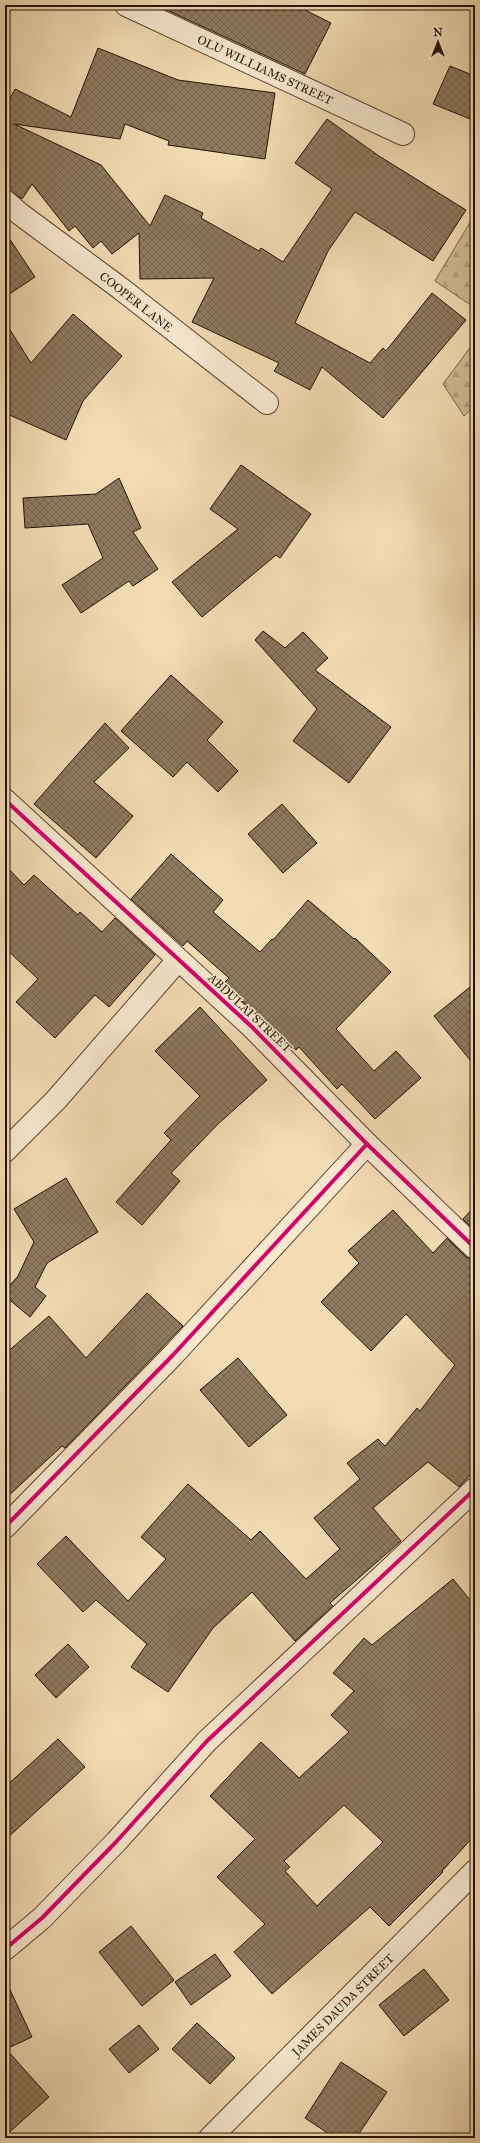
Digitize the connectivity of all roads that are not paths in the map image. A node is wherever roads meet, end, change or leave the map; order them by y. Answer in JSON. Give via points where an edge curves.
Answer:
{"nodes":[{"id":1,"x":126,"y":5,"type":"edge"},
{"id":2,"x":403,"y":134,"type":"dead end"},
{"id":3,"x":5,"y":201,"type":"edge"},
{"id":4,"x":267,"y":403,"type":"dead end"},
{"id":5,"x":5,"y":800,"type":"edge"},
{"id":6,"x":178,"y":960,"type":"junction"},
{"id":7,"x":367,"y":1144,"type":"junction"},
{"id":8,"x":5,"y":1151,"type":"edge"},
{"id":9,"x":475,"y":1248,"type":"edge"},
{"id":10,"x":475,"y":1490,"type":"edge"},
{"id":11,"x":5,"y":1527,"type":"edge"},
{"id":12,"x":475,"y":1871,"type":"edge"},
{"id":13,"x":5,"y":1949,"type":"edge"},
{"id":14,"x":210,"y":2138,"type":"edge"}],
"edges":[{"from":1,"to":2,"type":"street","name":"OLU WILLIAMS STREET"},
{"from":3,"to":4,"type":"street","name":"COOPER LANE"},
{"from":5,"to":6,"type":"street","name":"ABDULAI STREET"},
{"from":6,"to":7,"type":"street","name":"ABDULAI STREET","via":[[252,1027]]},
{"from":6,"to":8,"type":"street","via":[[56,1100]]},
{"from":7,"to":9,"type":"street","name":"ABDULAI STREET"},
{"from":7,"to":11,"type":"street","via":[[172,1355]]},
{"from":10,"to":13,"type":"street","via":[[207,1742],[116,1842],[47,1912]]},
{"from":12,"to":14,"type":"street","name":"JAMES DAUDA STREET"}]}
